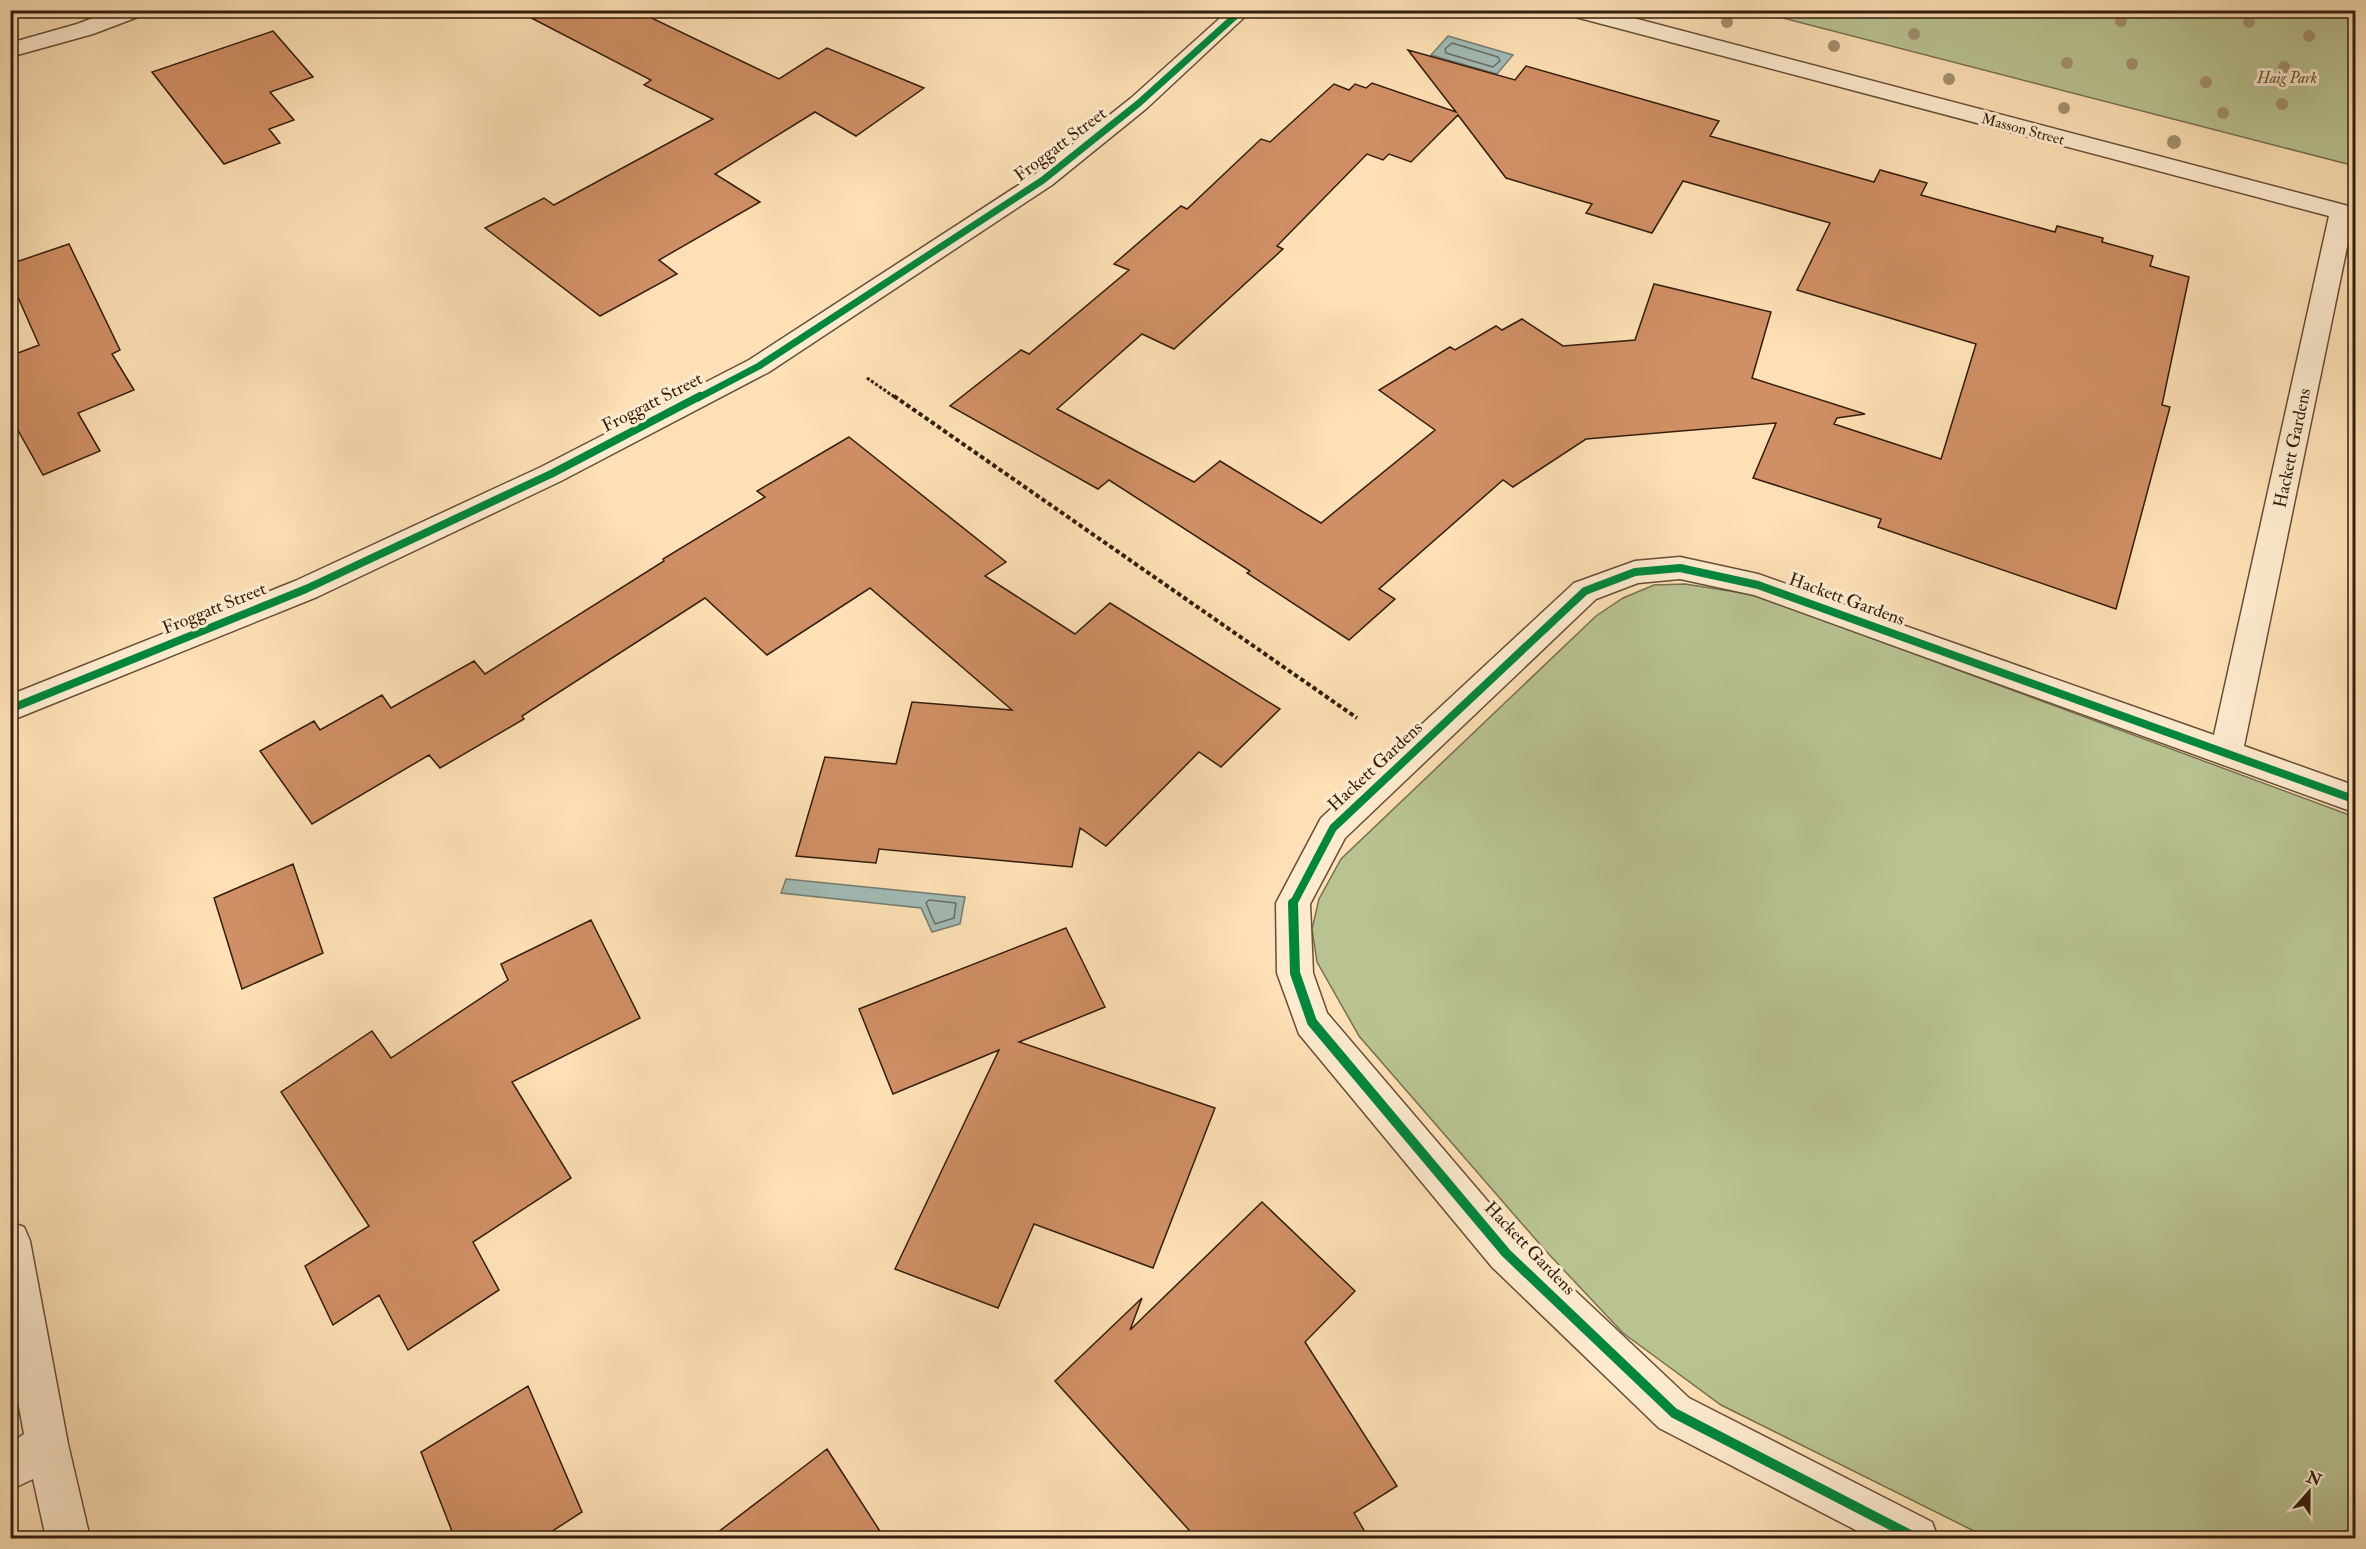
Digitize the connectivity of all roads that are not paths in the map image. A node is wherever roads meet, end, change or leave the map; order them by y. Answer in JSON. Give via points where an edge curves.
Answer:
{"nodes":[{"id":1,"x":135,"y":10,"type":"edge"},
{"id":2,"x":1242,"y":10,"type":"edge"},
{"id":3,"x":1576,"y":10,"type":"edge"},
{"id":4,"x":1604,"y":10,"type":"edge"},
{"id":5,"x":1690,"y":42,"type":"junction"},
{"id":6,"x":10,"y":50,"type":"edge"},
{"id":7,"x":2349,"y":214,"type":"edge"},
{"id":8,"x":10,"y":709,"type":"edge"},
{"id":9,"x":2226,"y":753,"type":"junction"},
{"id":10,"x":2355,"y":800,"type":"edge"},
{"id":11,"x":10,"y":1241,"type":"edge"},
{"id":12,"x":47,"y":1444,"type":"junction"},
{"id":13,"x":10,"y":1469,"type":"edge"},
{"id":14,"x":68,"y":1539,"type":"edge"},
{"id":15,"x":1916,"y":1539,"type":"edge"}],
"edges":[{"from":1,"to":6,"type":"street"},
{"from":2,"to":8,"type":"street","name":"Froggatt Street","via":[[1139,103],[1043,180],[759,366],[551,474],[306,589]]},
{"from":3,"to":5,"type":"street","name":"Masson Street"},
{"from":4,"to":5,"type":"street","name":"Masson Street"},
{"from":5,"to":7,"type":"street","name":"Masson Street"},
{"from":7,"to":9,"type":"street","name":"Hackett Gardens"},
{"from":9,"to":10,"type":"street","name":"Hackett Gardens"},
{"from":9,"to":15,"type":"street","name":"Hackett Gardens","via":[[1758,585],[1680,568],[1635,572],[1585,591],[1333,828],[1293,903],[1295,973],[1312,1022],[1506,1252],[1674,1413]]},
{"from":11,"to":12,"type":"street"},
{"from":12,"to":13,"type":"street"},
{"from":12,"to":14,"type":"street"}]}
